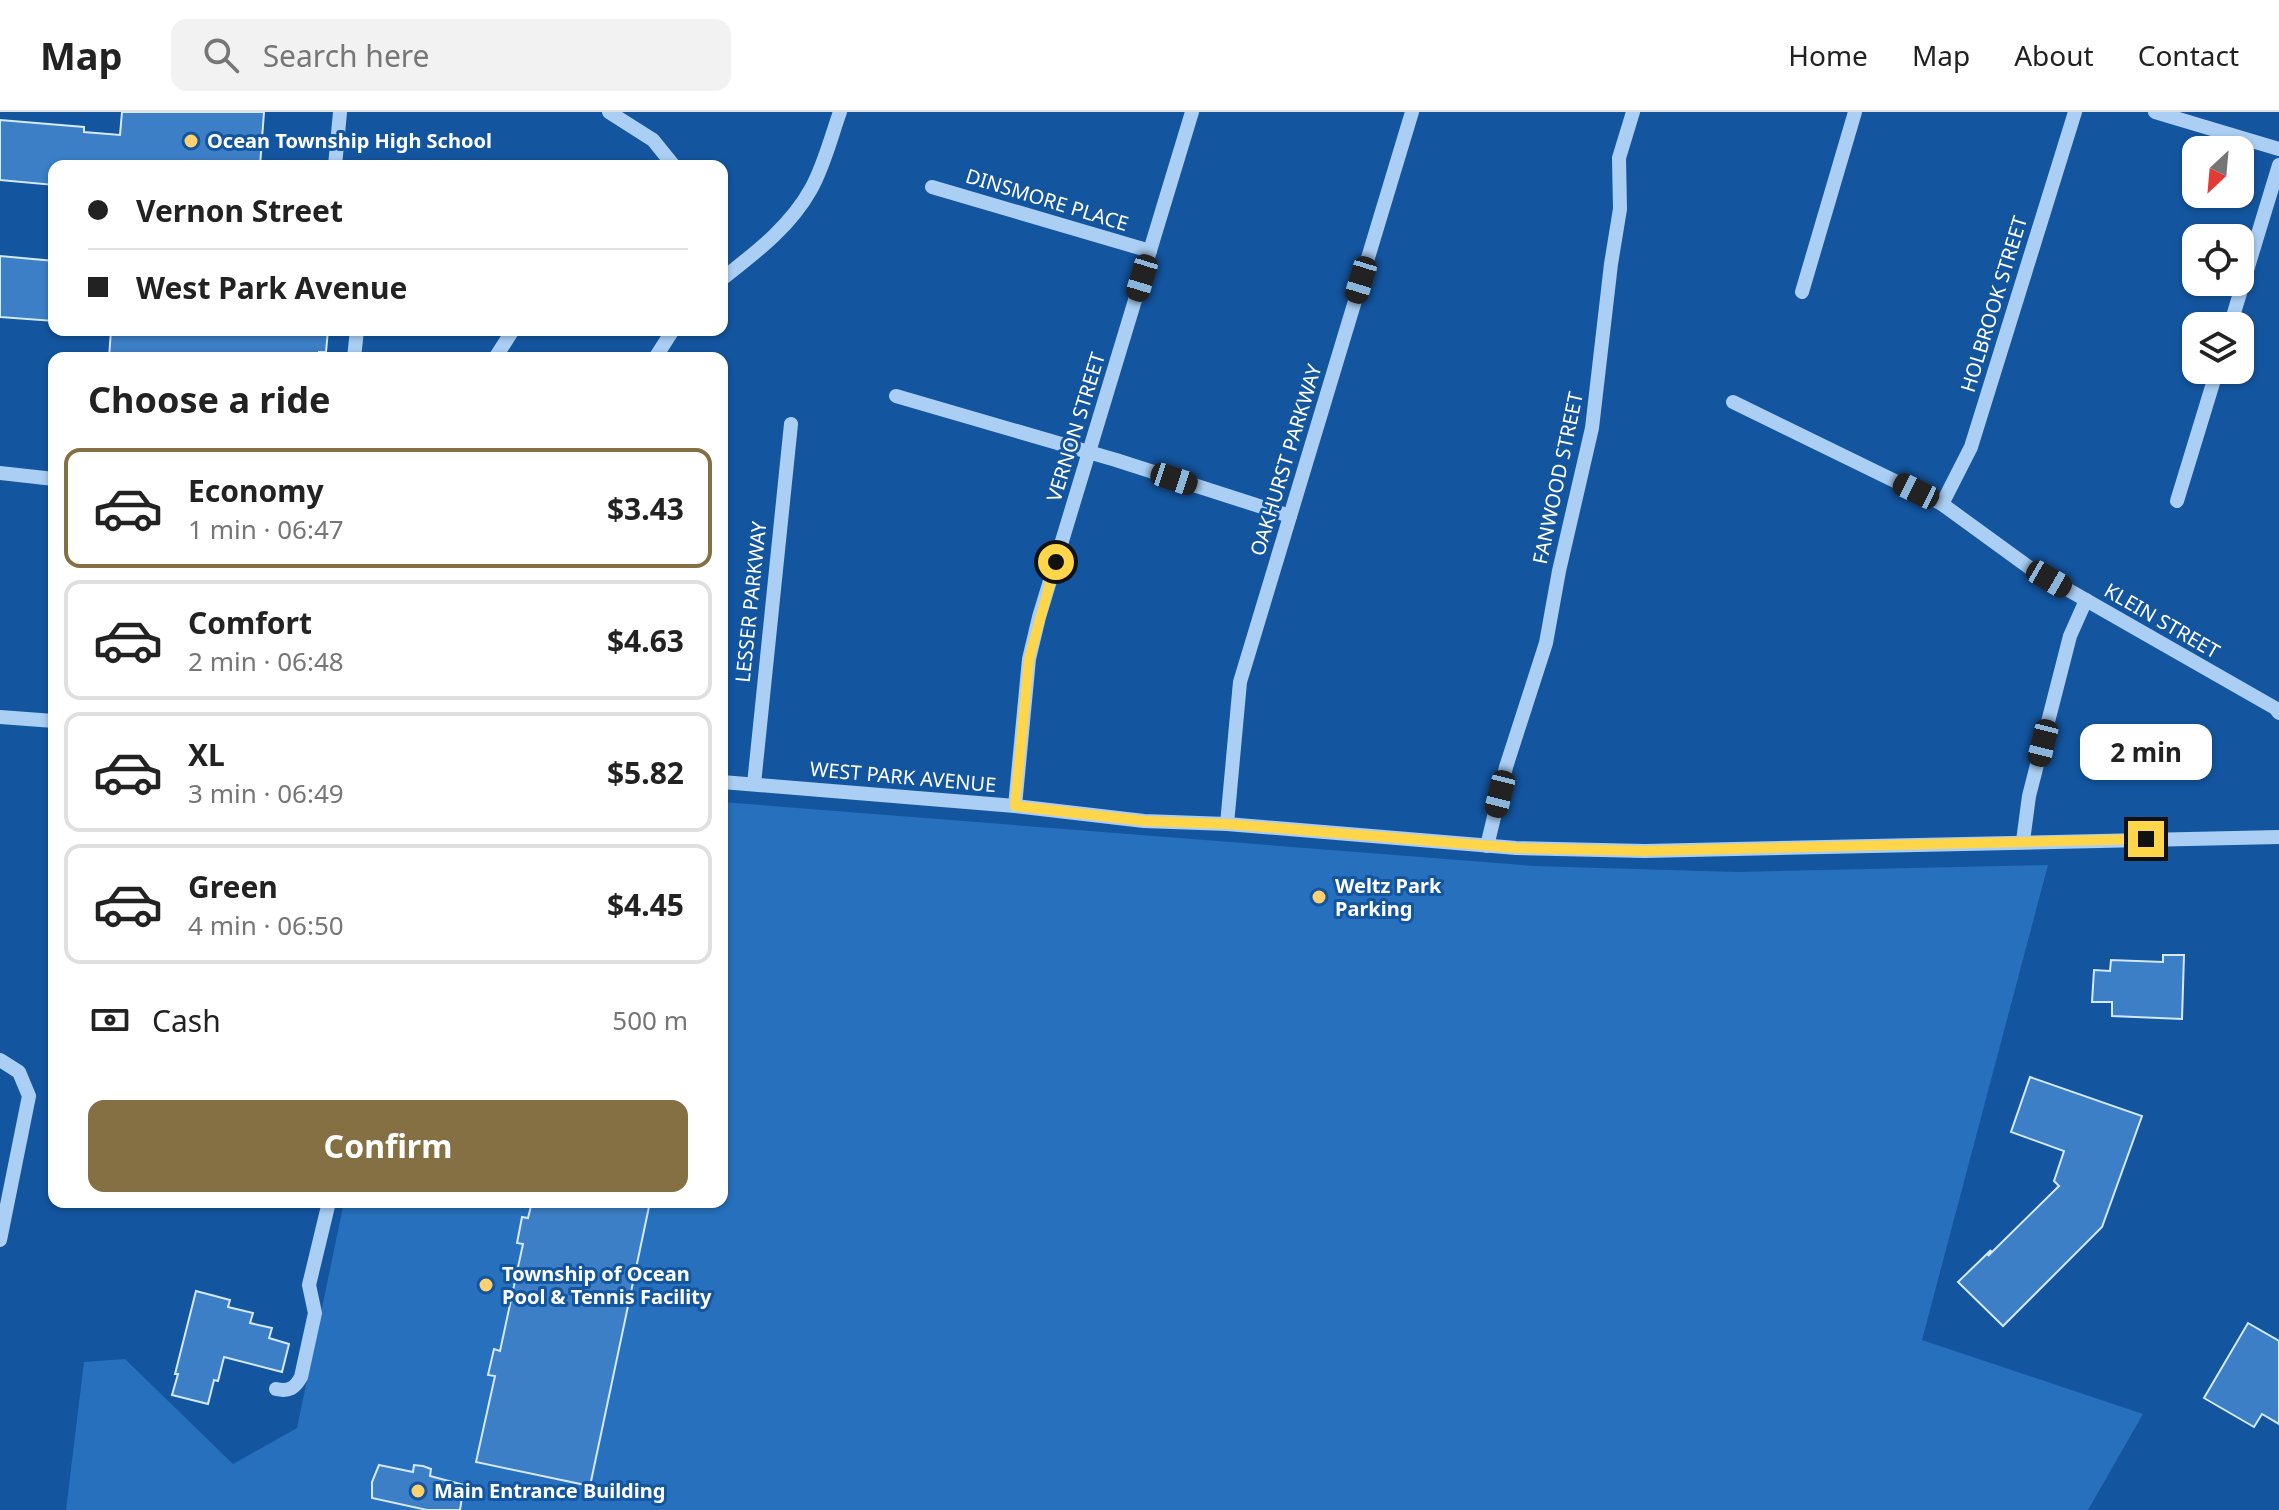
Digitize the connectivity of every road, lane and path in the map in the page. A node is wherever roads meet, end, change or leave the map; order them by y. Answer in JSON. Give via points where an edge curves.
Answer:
{"nodes":[{"id":1,"x":340,"y":112,"type":"edge"},
{"id":2,"x":609,"y":112,"type":"edge"},
{"id":3,"x":840,"y":112,"type":"edge"},
{"id":4,"x":1192,"y":112,"type":"edge"},
{"id":5,"x":1412,"y":112,"type":"edge"},
{"id":6,"x":1633,"y":112,"type":"edge"},
{"id":7,"x":1855,"y":112,"type":"edge"},
{"id":8,"x":2075,"y":112,"type":"edge"},
{"id":9,"x":2155,"y":112,"type":"edge"},
{"id":10,"x":2279,"y":149,"type":"edge"},
{"id":11,"x":336,"y":160,"type":"edge"},
{"id":12,"x":669,"y":160,"type":"edge"},
{"id":13,"x":2279,"y":165,"type":"edge"},
{"id":14,"x":932,"y":187,"type":"dead end"},
{"id":15,"x":1150,"y":251,"type":"junction"},
{"id":16,"x":728,"y":274,"type":"edge"},
{"id":17,"x":1802,"y":292,"type":"dead end"},
{"id":18,"x":2234,"y":312,"type":"edge"},
{"id":19,"x":2213,"y":384,"type":"edge"},
{"id":20,"x":896,"y":396,"type":"dead end"},
{"id":21,"x":1733,"y":402,"type":"dead end"},
{"id":22,"x":791,"y":424,"type":"dead end"},
{"id":23,"x":1089,"y":453,"type":"junction"},
{"id":24,"x":0,"y":473,"type":"edge"},
{"id":25,"x":48,"y":478,"type":"edge"},
{"id":26,"x":2177,"y":501,"type":"dead end"},
{"id":27,"x":1942,"y":504,"type":"junction"},
{"id":28,"x":1290,"y":516,"type":"junction"},
{"id":29,"x":2086,"y":600,"type":"junction"},
{"id":30,"x":2279,"y":713,"type":"edge"},
{"id":31,"x":0,"y":717,"type":"edge"},
{"id":32,"x":48,"y":721,"type":"edge"},
{"id":33,"x":728,"y":782,"type":"edge"},
{"id":34,"x":754,"y":784,"type":"junction"},
{"id":35,"x":1015,"y":806,"type":"junction"},
{"id":36,"x":1227,"y":824,"type":"junction"},
{"id":37,"x":2279,"y":837,"type":"edge"},
{"id":38,"x":2023,"y":841,"type":"junction"},
{"id":39,"x":1487,"y":846,"type":"junction"},
{"id":40,"x":0,"y":1060,"type":"edge"},
{"id":41,"x":328,"y":1208,"type":"edge"},
{"id":42,"x":0,"y":1240,"type":"edge"},
{"id":43,"x":276,"y":1389,"type":"dead end"}],
"edges":[{"from":1,"to":11,"type":"street"},
{"from":2,"to":12,"type":"street","via":[[653,140]]},
{"from":3,"to":16,"type":"street","via":[[812,188],[779,231]]},
{"from":4,"to":15,"type":"street","name":"VERNON STREET"},
{"from":5,"to":28,"type":"street","name":"OAKHURST PARKWAY"},
{"from":6,"to":39,"type":"street","name":"FANWOOD STREET","via":[[1619,158],[1620,209],[1592,428],[1546,643]]},
{"from":7,"to":17,"type":"street"},
{"from":8,"to":27,"type":"street","name":"HOLBROOK STREET","via":[[1971,447]]},
{"from":9,"to":10,"type":"street"},
{"from":13,"to":18,"type":"street"},
{"from":14,"to":15,"type":"street","name":"DINSMORE PLACE"},
{"from":15,"to":23,"type":"street","name":"VERNON STREET"},
{"from":19,"to":26,"type":"street"},
{"from":20,"to":23,"type":"street"},
{"from":21,"to":27,"type":"street","name":"KLEIN STREET"},
{"from":22,"to":34,"type":"street","name":"LESSER PARKWAY"},
{"from":23,"to":28,"type":"street"},
{"from":23,"to":35,"type":"street","name":"VERNON STREET","via":[[1029,659]]},
{"from":24,"to":25,"type":"street"},
{"from":27,"to":29,"type":"street","name":"KLEIN STREET","via":[[2030,568]]},
{"from":28,"to":36,"type":"street","name":"OAKHURST PARKWAY","via":[[1240,682]]},
{"from":29,"to":30,"type":"street","name":"KLEIN STREET"},
{"from":29,"to":38,"type":"street","via":[[2070,636],[2029,796]]},
{"from":31,"to":32,"type":"street"},
{"from":33,"to":34,"type":"street","name":"WEST PARK AVENUE"},
{"from":34,"to":35,"type":"street","name":"WEST PARK AVENUE"},
{"from":35,"to":36,"type":"street","name":"WEST PARK AVENUE","via":[[1144,821]]},
{"from":36,"to":39,"type":"street","name":"WEST PARK AVENUE"},
{"from":37,"to":38,"type":"street","name":"WEST PARK AVENUE"},
{"from":38,"to":39,"type":"street","name":"WEST PARK AVENUE","via":[[1645,851]]},
{"from":40,"to":42,"type":"street","via":[[19,1072],[29,1096]]},
{"from":41,"to":43,"type":"street","via":[[309,1285],[315,1313],[301,1377],[290,1390]]}]}
